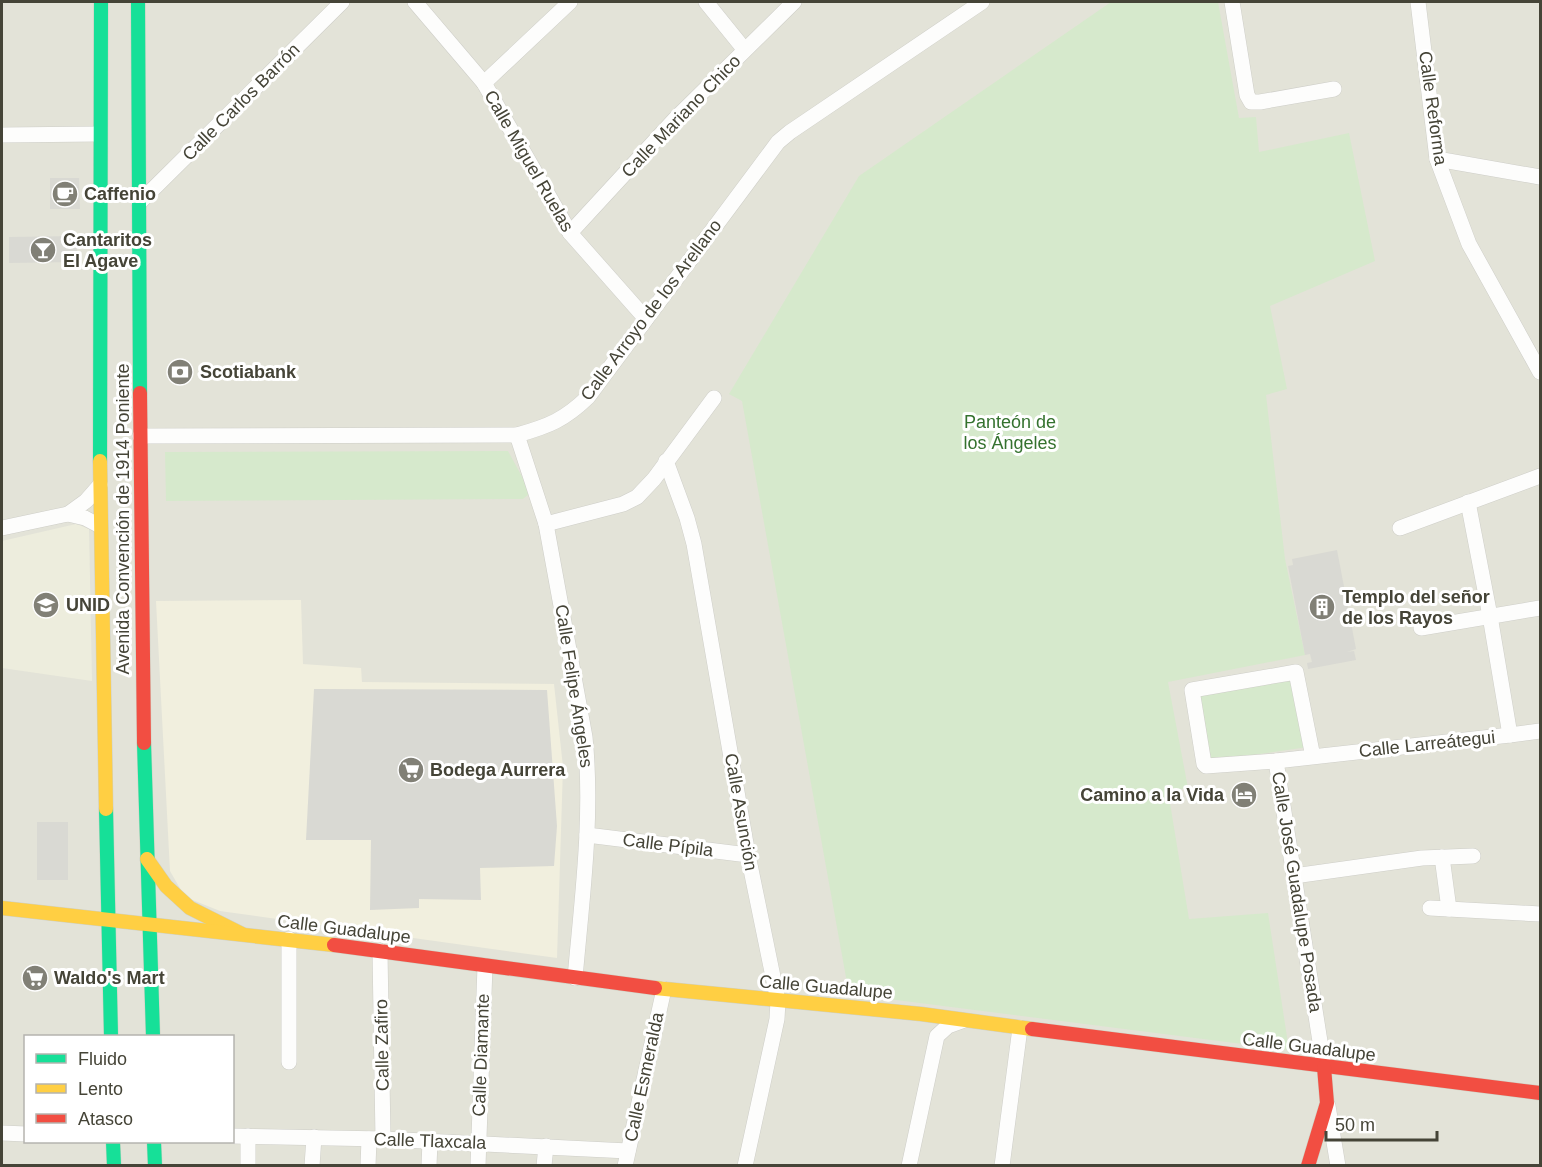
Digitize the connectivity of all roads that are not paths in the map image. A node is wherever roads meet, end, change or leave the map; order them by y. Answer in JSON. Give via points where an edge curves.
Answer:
{"nodes":[{"id":1,"x":101,"y":2,"type":"edge"},
{"id":2,"x":138,"y":2,"type":"edge"},
{"id":3,"x":342,"y":2,"type":"edge"},
{"id":4,"x":414,"y":2,"type":"edge"},
{"id":5,"x":570,"y":2,"type":"edge"},
{"id":6,"x":706,"y":2,"type":"edge"},
{"id":7,"x":795,"y":2,"type":"edge"},
{"id":8,"x":982,"y":2,"type":"edge"},
{"id":9,"x":1232,"y":2,"type":"edge"},
{"id":10,"x":1418,"y":2,"type":"edge"},
{"id":11,"x":744,"y":50,"type":"junction"},
{"id":12,"x":484,"y":83,"type":"junction"},
{"id":13,"x":1334,"y":89,"type":"dead end"},
{"id":14,"x":99,"y":134,"type":"junction"},
{"id":15,"x":2,"y":135,"type":"edge"},
{"id":16,"x":1437,"y":159,"type":"junction"},
{"id":17,"x":1540,"y":177,"type":"edge"},
{"id":18,"x":139,"y":203,"type":"junction"},
{"id":19,"x":570,"y":233,"type":"junction"},
{"id":20,"x":646,"y":319,"type":"junction"},
{"id":21,"x":1540,"y":372,"type":"edge"},
{"id":22,"x":714,"y":398,"type":"dead end"},
{"id":23,"x":517,"y":435,"type":"junction"},
{"id":24,"x":140,"y":436,"type":"junction"},
{"id":25,"x":666,"y":461,"type":"junction"},
{"id":26,"x":1540,"y":476,"type":"edge"},
{"id":27,"x":100,"y":485,"type":"junction"},
{"id":28,"x":1468,"y":502,"type":"junction"},
{"id":29,"x":68,"y":514,"type":"junction"},
{"id":30,"x":546,"y":524,"type":"junction"},
{"id":31,"x":100,"y":526,"type":"junction"},
{"id":32,"x":2,"y":528,"type":"edge"},
{"id":33,"x":1400,"y":528,"type":"dead end"},
{"id":34,"x":1540,"y":608,"type":"edge"},
{"id":35,"x":1490,"y":616,"type":"junction"},
{"id":36,"x":1421,"y":628,"type":"dead end"},
{"id":37,"x":1540,"y":730,"type":"edge"},
{"id":38,"x":1510,"y":735,"type":"junction"},
{"id":39,"x":1313,"y":757,"type":"junction"},
{"id":40,"x":1276,"y":761,"type":"junction"},
{"id":41,"x":587,"y":835,"type":"junction"},
{"id":42,"x":748,"y":855,"type":"junction"},
{"id":43,"x":146,"y":856,"type":"junction"},
{"id":44,"x":1442,"y":856,"type":"junction"},
{"id":45,"x":1473,"y":856,"type":"dead end"},
{"id":46,"x":1294,"y":876,"type":"junction"},
{"id":47,"x":2,"y":908,"type":"edge"},
{"id":48,"x":1430,"y":908,"type":"dead end"},
{"id":49,"x":1449,"y":909,"type":"junction"},
{"id":50,"x":1540,"y":914,"type":"edge"},
{"id":51,"x":108,"y":920,"type":"junction"},
{"id":52,"x":150,"y":925,"type":"junction"},
{"id":53,"x":242,"y":934,"type":"junction"},
{"id":54,"x":288,"y":939,"type":"junction"},
{"id":55,"x":380,"y":951,"type":"junction"},
{"id":56,"x":485,"y":966,"type":"junction"},
{"id":57,"x":575,"y":978,"type":"junction"},
{"id":58,"x":664,"y":989,"type":"junction"},
{"id":59,"x":778,"y":1001,"type":"junction"},
{"id":60,"x":921,"y":1014,"type":"junction"},
{"id":61,"x":962,"y":1021,"type":"junction"},
{"id":62,"x":1020,"y":1028,"type":"junction"},
{"id":63,"x":111,"y":1035,"type":"edge"},
{"id":64,"x":153,"y":1035,"type":"edge"},
{"id":65,"x":937,"y":1036,"type":"junction"},
{"id":66,"x":289,"y":1062,"type":"dead end"},
{"id":67,"x":1324,"y":1067,"type":"junction"},
{"id":68,"x":1540,"y":1093,"type":"edge"},
{"id":69,"x":1327,"y":1103,"type":"junction"},
{"id":70,"x":2,"y":1133,"type":"edge"},
{"id":71,"x":24,"y":1134,"type":"edge"},
{"id":72,"x":234,"y":1136,"type":"edge"},
{"id":73,"x":248,"y":1136,"type":"junction"},
{"id":74,"x":314,"y":1137,"type":"junction"},
{"id":75,"x":376,"y":1139,"type":"junction"},
{"id":76,"x":430,"y":1141,"type":"junction"},
{"id":77,"x":113,"y":1143,"type":"edge"},
{"id":78,"x":154,"y":1143,"type":"edge"},
{"id":79,"x":478,"y":1143,"type":"junction"},
{"id":80,"x":546,"y":1146,"type":"junction"},
{"id":81,"x":627,"y":1158,"type":"edge"},
{"id":82,"x":114,"y":1166,"type":"edge"},
{"id":83,"x":155,"y":1166,"type":"edge"},
{"id":84,"x":248,"y":1166,"type":"edge"},
{"id":85,"x":312,"y":1166,"type":"edge"},
{"id":86,"x":368,"y":1166,"type":"edge"},
{"id":87,"x":429,"y":1166,"type":"edge"},
{"id":88,"x":478,"y":1166,"type":"edge"},
{"id":89,"x":544,"y":1166,"type":"edge"},
{"id":90,"x":745,"y":1166,"type":"edge"},
{"id":91,"x":909,"y":1166,"type":"edge"},
{"id":92,"x":1002,"y":1166,"type":"edge"},
{"id":93,"x":1308,"y":1166,"type":"edge"},
{"id":94,"x":1338,"y":1166,"type":"edge"}],
"edges":[{"from":1,"to":14,"type":"main road","name":"Avenida Convención de 1914 Poniente"},
{"from":2,"to":18,"type":"main road","name":"Avenida Convención de 1914 Poniente"},
{"from":3,"to":18,"type":"street","name":"Calle Carlos Barrón"},
{"from":4,"to":12,"type":"street","name":"Calle Miguel Ruelas"},
{"from":5,"to":12,"type":"street"},
{"from":6,"to":11,"type":"street"},
{"from":7,"to":11,"type":"street","name":"Calle Mariano Chico"},
{"from":8,"to":20,"type":"street","name":"Calle Arroyo de los Arellano","via":[[778,142]]},
{"from":9,"to":13,"type":"street","via":[[1251,102]]},
{"from":10,"to":16,"type":"street","name":"Calle Reforma"},
{"from":11,"to":19,"type":"street","name":"Calle Mariano Chico"},
{"from":12,"to":19,"type":"street","name":"Calle Miguel Ruelas"},
{"from":14,"to":15,"type":"street"},
{"from":14,"to":27,"type":"main road","name":"Avenida Convención de 1914 Poniente"},
{"from":16,"to":17,"type":"street"},
{"from":16,"to":21,"type":"street","name":"Calle Reforma","via":[[1468,244]]},
{"from":18,"to":24,"type":"main road","name":"Avenida Convención de 1914 Poniente"},
{"from":19,"to":20,"type":"street","name":"Calle Miguel Ruelas"},
{"from":20,"to":23,"type":"street","name":"Calle Arroyo de los Arellano","via":[[588,397],[571,413]]},
{"from":22,"to":25,"type":"street"},
{"from":23,"to":24,"type":"street","name":"Calle Arroyo de los Arellano"},
{"from":23,"to":30,"type":"street","name":"Calle Felipe Ángeles"},
{"from":24,"to":43,"type":"main road","name":"Avenida Convención de 1914 Poniente"},
{"from":25,"to":30,"type":"street","via":[[637,497]]},
{"from":25,"to":42,"type":"street","name":"Calle Asunción","via":[[694,544]]},
{"from":26,"to":28,"type":"street"},
{"from":27,"to":29,"type":"street"},
{"from":27,"to":31,"type":"main road","name":"Avenida Convención de 1914 Poniente"},
{"from":28,"to":33,"type":"street"},
{"from":28,"to":35,"type":"street"},
{"from":29,"to":31,"type":"street"},
{"from":29,"to":32,"type":"street"},
{"from":30,"to":41,"type":"street","name":"Calle Felipe Ángeles","via":[[585,737]]},
{"from":31,"to":51,"type":"main road","name":"Avenida Convención de 1914 Poniente"},
{"from":34,"to":35,"type":"street"},
{"from":35,"to":36,"type":"street"},
{"from":35,"to":38,"type":"street"},
{"from":37,"to":38,"type":"street","name":"Calle Larreátegui"},
{"from":38,"to":39,"type":"street","name":"Calle Larreátegui"},
{"from":39,"to":40,"type":"street","name":"Calle Larreátegui"},
{"from":39,"to":40,"type":"street","name":"Calle Larreátegui","via":[[1296,672],[1192,690],[1206,766]]},
{"from":40,"to":46,"type":"street","name":"Calle José Guadalupe Posada"},
{"from":41,"to":42,"type":"street","name":"Calle Pípila"},
{"from":41,"to":57,"type":"street","name":"Calle Felipe Ángeles"},
{"from":42,"to":59,"type":"street","name":"Calle Asunción"},
{"from":43,"to":52,"type":"main road","name":"Avenida Convención de 1914 Poniente"},
{"from":43,"to":53,"type":"main road","via":[[166,886],[190,908]]},
{"from":44,"to":45,"type":"street"},
{"from":44,"to":46,"type":"street"},
{"from":44,"to":49,"type":"street"},
{"from":46,"to":67,"type":"street","name":"Calle José Guadalupe Posada"},
{"from":47,"to":51,"type":"main road","name":"Calle Guadalupe"},
{"from":48,"to":49,"type":"street"},
{"from":49,"to":50,"type":"street"},
{"from":51,"to":52,"type":"main road","name":"Calle Guadalupe"},
{"from":51,"to":63,"type":"main road","name":"Avenida Convención de 1914 Poniente"},
{"from":52,"to":53,"type":"main road","name":"Calle Guadalupe"},
{"from":52,"to":64,"type":"main road","name":"Avenida Convención de 1914 Poniente"},
{"from":53,"to":54,"type":"main road","name":"Calle Guadalupe"},
{"from":54,"to":55,"type":"main road","name":"Calle Guadalupe"},
{"from":54,"to":66,"type":"street"},
{"from":55,"to":56,"type":"main road","name":"Calle Guadalupe"},
{"from":55,"to":75,"type":"street","name":"Calle Zafiro"},
{"from":56,"to":57,"type":"main road","name":"Calle Guadalupe"},
{"from":56,"to":79,"type":"street","name":"Calle Diamante"},
{"from":57,"to":58,"type":"main road","name":"Calle Guadalupe"},
{"from":58,"to":59,"type":"main road","name":"Calle Guadalupe"},
{"from":58,"to":81,"type":"street","name":"Calle Esmeralda"},
{"from":59,"to":60,"type":"main road","name":"Calle Guadalupe"},
{"from":59,"to":90,"type":"street","name":"Calle Asunción"},
{"from":60,"to":61,"type":"main road","name":"Calle Guadalupe"},
{"from":60,"to":65,"type":"street"},
{"from":61,"to":62,"type":"main road","name":"Calle Guadalupe"},
{"from":61,"to":65,"type":"street"},
{"from":62,"to":67,"type":"main road","name":"Calle Guadalupe"},
{"from":62,"to":92,"type":"street"},
{"from":65,"to":91,"type":"street"},
{"from":67,"to":68,"type":"main road","name":"Calle Guadalupe"},
{"from":67,"to":69,"type":"main road","name":"Calle José Guadalupe Posada"},
{"from":69,"to":93,"type":"main road"},
{"from":69,"to":94,"type":"street","name":"Calle José Guadalupe Posada"},
{"from":70,"to":71,"type":"street"},
{"from":72,"to":73,"type":"street","name":"Calle Tlaxcala"},
{"from":73,"to":74,"type":"street","name":"Calle Tlaxcala"},
{"from":73,"to":84,"type":"street"},
{"from":74,"to":75,"type":"street","name":"Calle Tlaxcala"},
{"from":74,"to":85,"type":"street"},
{"from":75,"to":76,"type":"street","name":"Calle Tlaxcala"},
{"from":75,"to":86,"type":"street","name":"Calle Zafiro"},
{"from":76,"to":79,"type":"street","name":"Calle Tlaxcala"},
{"from":76,"to":87,"type":"street"},
{"from":77,"to":82,"type":"main road"},
{"from":78,"to":83,"type":"main road"},
{"from":79,"to":80,"type":"street","name":"Calle Tlaxcala"},
{"from":79,"to":88,"type":"street","name":"Calle Diamante"},
{"from":80,"to":81,"type":"street","name":"Calle Tlaxcala"},
{"from":80,"to":89,"type":"street"}]}
